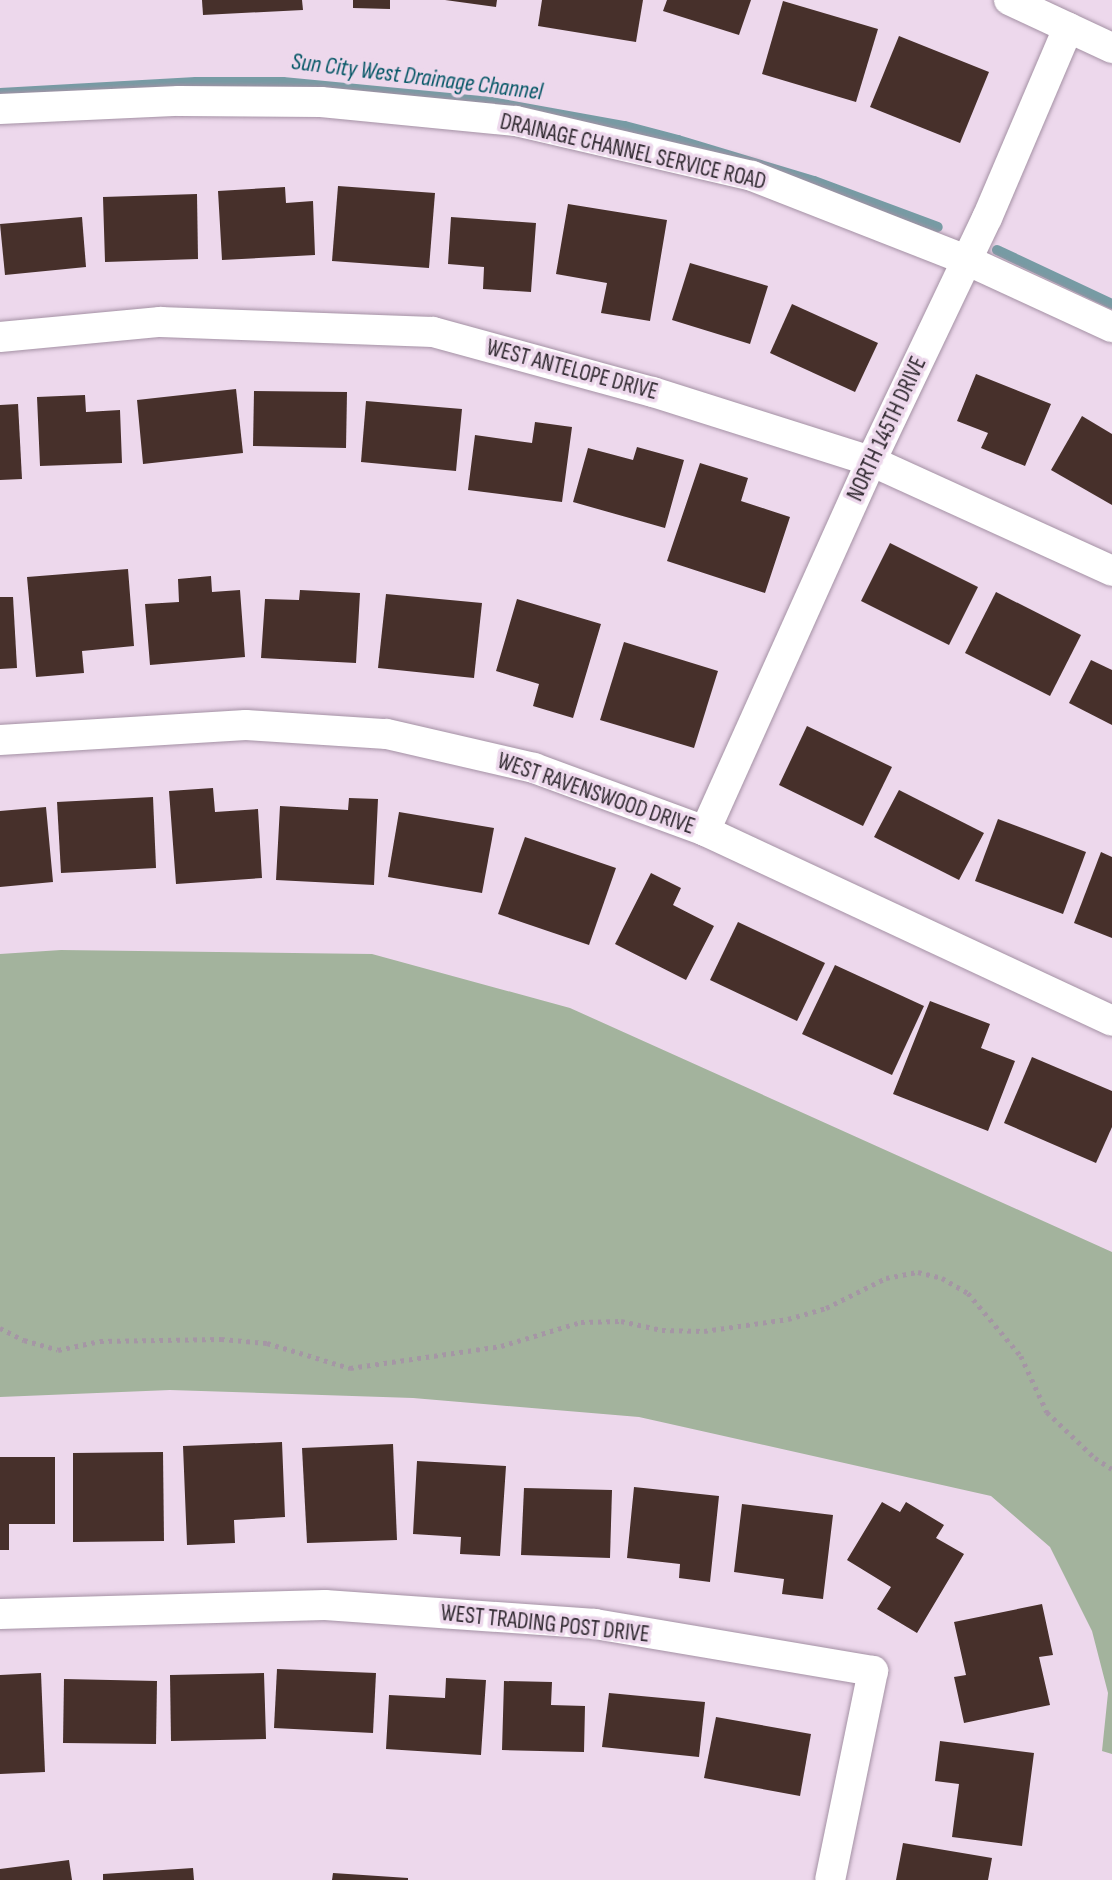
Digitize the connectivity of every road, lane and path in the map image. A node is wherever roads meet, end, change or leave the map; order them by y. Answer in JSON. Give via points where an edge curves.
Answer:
{"nodes":[{"id":1,"x":1009,"y":0,"type":"edge"},
{"id":2,"x":1068,"y":28,"type":"junction"},
{"id":3,"x":1112,"y":48,"type":"edge"},
{"id":4,"x":0,"y":109,"type":"edge"},
{"id":5,"x":966,"y":260,"type":"junction"},
{"id":6,"x":1112,"y":327,"type":"edge"},
{"id":7,"x":0,"y":337,"type":"edge"},
{"id":8,"x":871,"y":461,"type":"junction"},
{"id":9,"x":1112,"y":571,"type":"edge"},
{"id":10,"x":0,"y":740,"type":"edge"},
{"id":11,"x":705,"y":831,"type":"junction"},
{"id":12,"x":1112,"y":1021,"type":"edge"},
{"id":13,"x":0,"y":1328,"type":"edge"},
{"id":14,"x":1112,"y":1469,"type":"edge"},
{"id":15,"x":0,"y":1614,"type":"edge"},
{"id":16,"x":830,"y":1880,"type":"edge"}],
"edges":[{"from":1,"to":2,"type":"street"},
{"from":2,"to":3,"type":"street"},
{"from":2,"to":5,"type":"street","name":"NORTH 145TH DRIVE"},
{"from":4,"to":5,"type":"street","name":"DRAINAGE CHANNEL SERVICE ROAD","via":[[180,101],[321,102],[516,121],[751,176]]},
{"from":5,"to":6,"type":"street","name":"DRAINAGE CHANNEL SERVICE ROAD"},
{"from":5,"to":8,"type":"street","name":"NORTH 145TH DRIVE"},
{"from":7,"to":8,"type":"street","name":"WEST ANTELOPE DRIVE","via":[[160,322],[433,332],[653,392]]},
{"from":8,"to":9,"type":"street","name":"WEST ANTELOPE DRIVE"},
{"from":8,"to":11,"type":"street","name":"NORTH 145TH DRIVE"},
{"from":10,"to":11,"type":"street","name":"WEST RAVENSWOOD DRIVE","via":[[246,724],[387,734],[534,768]]},
{"from":11,"to":12,"type":"street","name":"WEST RAVENSWOOD DRIVE"},
{"from":13,"to":14,"type":"path","via":[[58,1350],[100,1341],[267,1343],[350,1368],[501,1346],[581,1322],[621,1321],[662,1330],[704,1331],[788,1319],[827,1308],[886,1278],[918,1272],[942,1278],[968,1293],[1021,1356],[1047,1412]]},
{"from":15,"to":16,"type":"street","name":"WEST TRADING POST DRIVE","via":[[338,1605],[595,1624],[873,1671]]}]}
